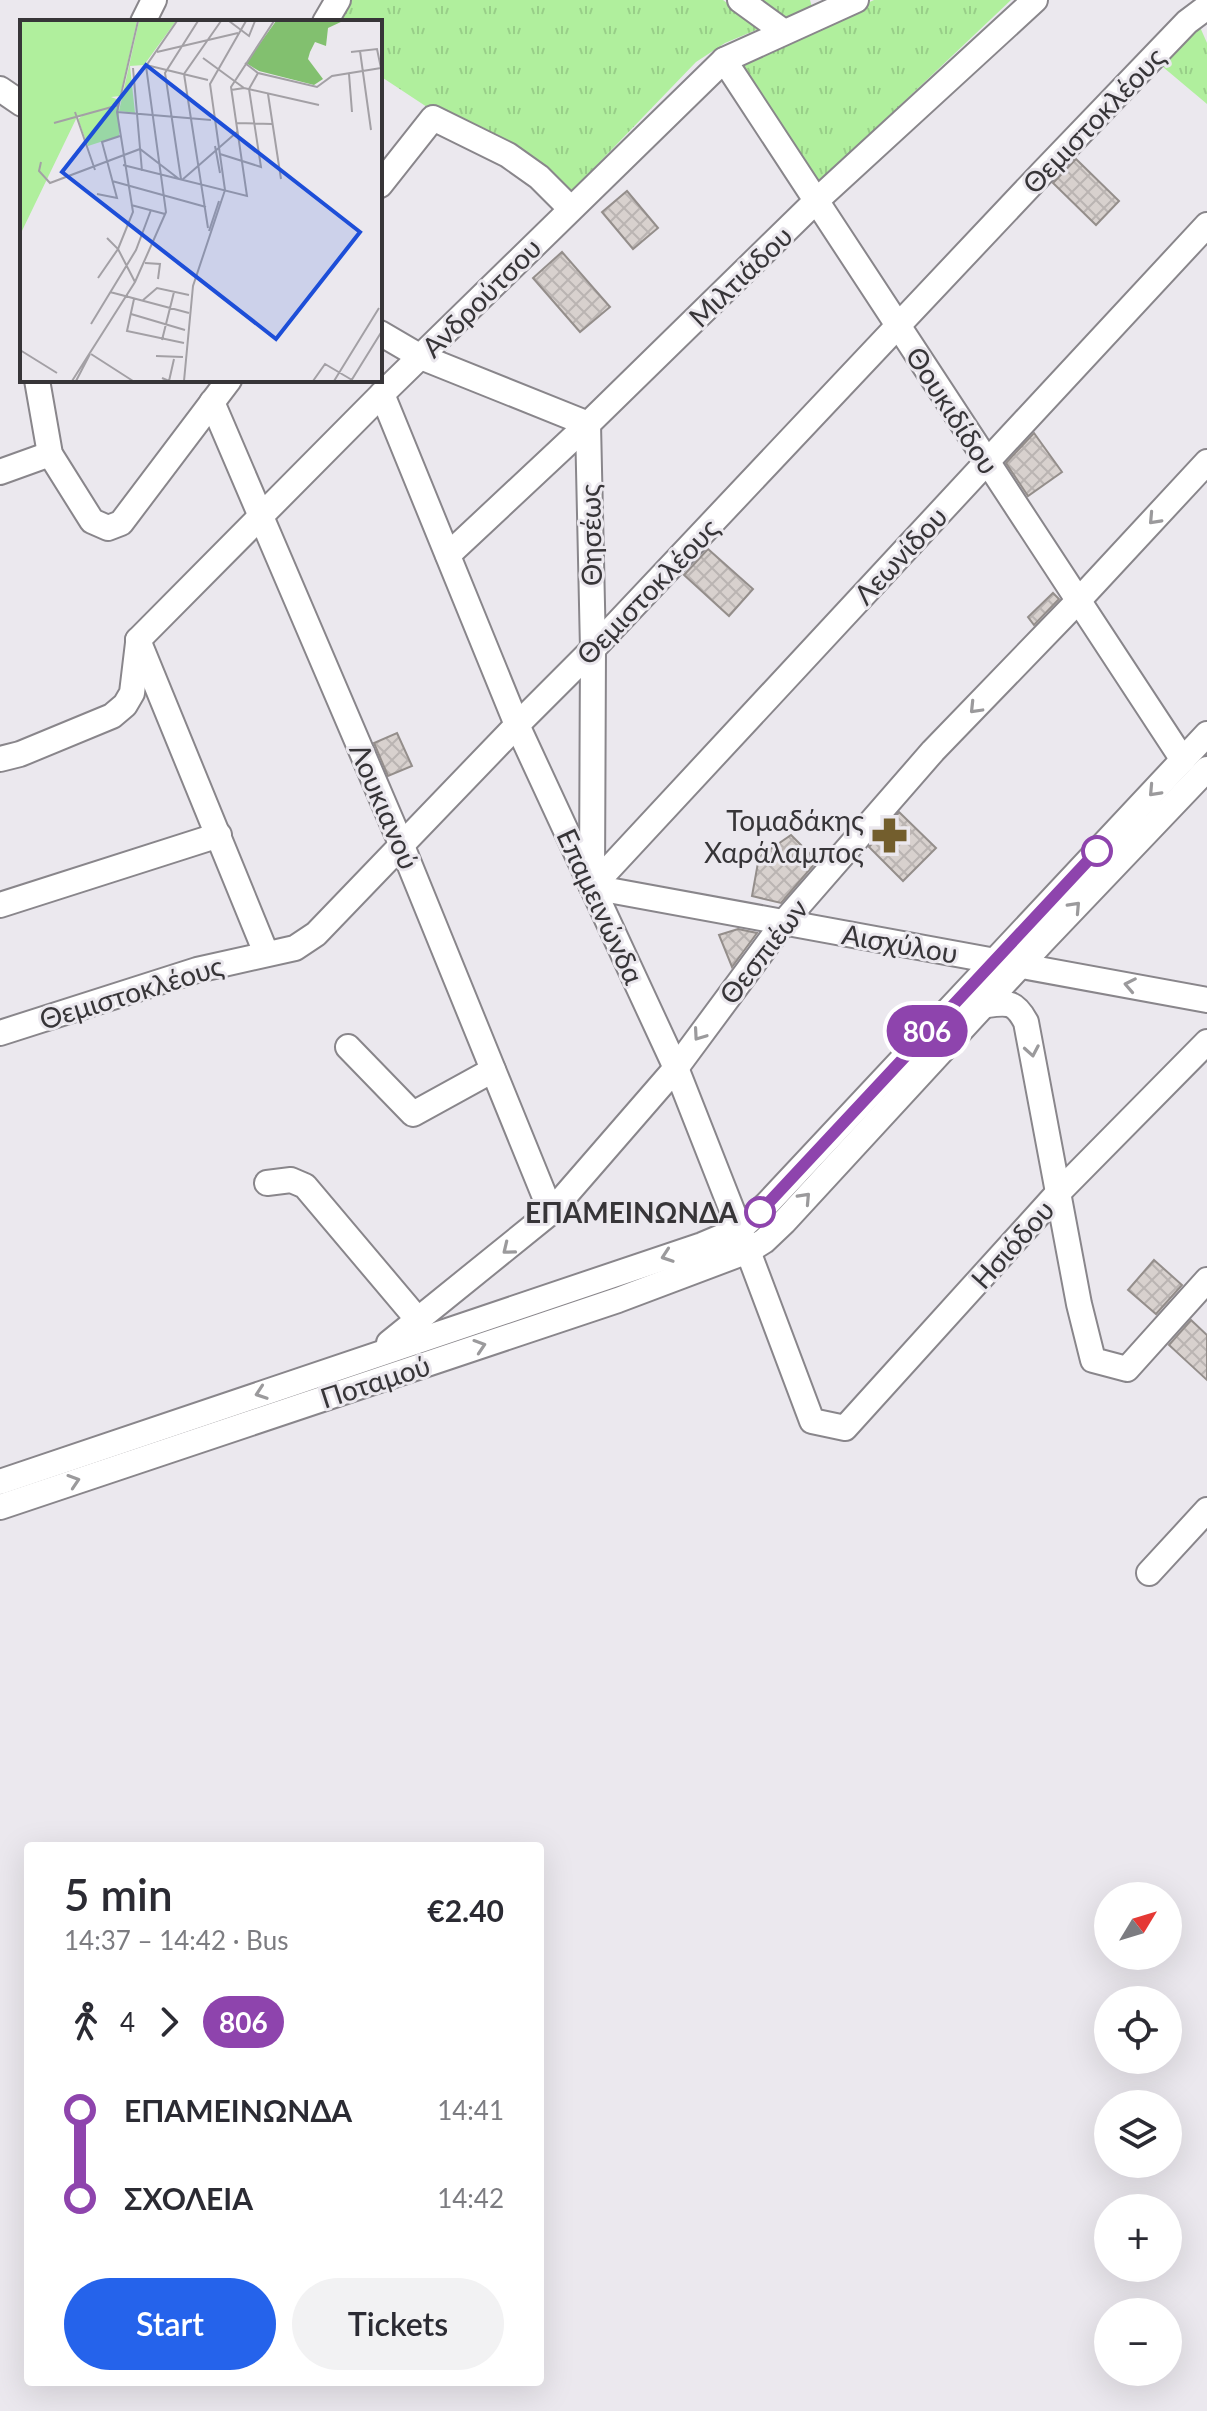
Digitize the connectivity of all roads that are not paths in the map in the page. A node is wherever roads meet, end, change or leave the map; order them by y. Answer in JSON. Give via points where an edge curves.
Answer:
{"nodes":[{"id":1,"x":154,"y":0,"type":"edge"},
{"id":2,"x":338,"y":0,"type":"edge"},
{"id":3,"x":740,"y":0,"type":"edge"},
{"id":4,"x":856,"y":0,"type":"edge"},
{"id":5,"x":1035,"y":0,"type":"edge"},
{"id":6,"x":1207,"y":7,"type":"edge"},
{"id":7,"x":144,"y":20,"type":"edge"},
{"id":8,"x":326,"y":20,"type":"edge"},
{"id":9,"x":784,"y":32,"type":"junction"},
{"id":10,"x":724,"y":60,"type":"junction"},
{"id":11,"x":0,"y":89,"type":"edge"},
{"id":12,"x":20,"y":103,"type":"edge"},
{"id":13,"x":382,"y":182,"type":"edge"},
{"id":14,"x":816,"y":201,"type":"junction"},
{"id":15,"x":570,"y":208,"type":"junction"},
{"id":16,"x":1207,"y":225,"type":"edge"},
{"id":17,"x":898,"y":326,"type":"junction"},
{"id":18,"x":382,"y":334,"type":"edge"},
{"id":19,"x":421,"y":357,"type":"junction"},
{"id":20,"x":37,"y":382,"type":"edge"},
{"id":21,"x":227,"y":382,"type":"edge"},
{"id":22,"x":382,"y":394,"type":"junction"},
{"id":23,"x":212,"y":402,"type":"junction"},
{"id":24,"x":588,"y":424,"type":"junction"},
{"id":25,"x":50,"y":454,"type":"junction"},
{"id":26,"x":987,"y":461,"type":"junction"},
{"id":27,"x":1207,"y":462,"type":"edge"},
{"id":28,"x":0,"y":472,"type":"edge"},
{"id":29,"x":263,"y":517,"type":"junction"},
{"id":30,"x":448,"y":555,"type":"junction"},
{"id":31,"x":1078,"y":601,"type":"junction"},
{"id":32,"x":138,"y":640,"type":"junction"},
{"id":33,"x":593,"y":649,"type":"junction"},
{"id":34,"x":517,"y":725,"type":"junction"},
{"id":35,"x":1207,"y":734,"type":"edge"},
{"id":36,"x":0,"y":759,"type":"edge"},
{"id":37,"x":1183,"y":760,"type":"junction"},
{"id":38,"x":1207,"y":769,"type":"edge"},
{"id":39,"x":219,"y":835,"type":"junction"},
{"id":40,"x":402,"y":846,"type":"junction"},
{"id":41,"x":592,"y":887,"type":"junction"},
{"id":42,"x":0,"y":905,"type":"edge"},
{"id":43,"x":784,"y":922,"type":"junction"},
{"id":44,"x":266,"y":953,"type":"junction"},
{"id":45,"x":994,"y":959,"type":"junction"},
{"id":46,"x":1022,"y":965,"type":"junction"},
{"id":47,"x":1207,"y":1000,"type":"edge"},
{"id":48,"x":987,"y":1005,"type":"junction"},
{"id":49,"x":0,"y":1033,"type":"edge"},
{"id":50,"x":1207,"y":1042,"type":"edge"},
{"id":51,"x":348,"y":1047,"type":"dead end"},
{"id":52,"x":676,"y":1068,"type":"junction"},
{"id":53,"x":493,"y":1070,"type":"junction"},
{"id":54,"x":267,"y":1183,"type":"dead end"},
{"id":55,"x":1057,"y":1194,"type":"junction"},
{"id":56,"x":551,"y":1212,"type":"junction"},
{"id":57,"x":744,"y":1240,"type":"junction"},
{"id":58,"x":1207,"y":1280,"type":"edge"},
{"id":59,"x":419,"y":1321,"type":"junction"},
{"id":60,"x":373,"y":1355,"type":"junction"},
{"id":61,"x":812,"y":1421,"type":"joint"},
{"id":62,"x":0,"y":1482,"type":"edge"},
{"id":63,"x":0,"y":1507,"type":"edge"},
{"id":64,"x":1207,"y":1510,"type":"edge"},
{"id":65,"x":1149,"y":1573,"type":"dead end"}],
"edges":[{"from":1,"to":7,"type":"street"},
{"from":2,"to":8,"type":"street"},
{"from":3,"to":9,"type":"street"},
{"from":4,"to":9,"type":"street","name":"Ανδρούτσου"},
{"from":5,"to":14,"type":"street","name":"Μιλτιάδου"},
{"from":6,"to":17,"type":"street","name":"Θεμιστοκλέους"},
{"from":9,"to":10,"type":"street","name":"Ανδρούτσου"},
{"from":10,"to":14,"type":"street","name":"Θουκιδίδου"},
{"from":10,"to":15,"type":"street","name":"Ανδρούτσου"},
{"from":11,"to":12,"type":"street"},
{"from":13,"to":15,"type":"street","via":[[433,118],[508,155]]},
{"from":14,"to":17,"type":"street","name":"Θουκιδίδου"},
{"from":14,"to":24,"type":"street","name":"Μιλτιάδου"},
{"from":15,"to":19,"type":"street","name":"Ανδρούτσου"},
{"from":16,"to":26,"type":"street","name":"Λεωνίδου"},
{"from":17,"to":26,"type":"street","name":"Θουκιδίδου"},
{"from":17,"to":33,"type":"street","name":"Θεμιστοκλέους"},
{"from":18,"to":19,"type":"street"},
{"from":19,"to":22,"type":"street","name":"Ανδρούτσου"},
{"from":19,"to":24,"type":"street"},
{"from":20,"to":25,"type":"street"},
{"from":21,"to":23,"type":"street"},
{"from":22,"to":29,"type":"street","name":"Ανδρούτσου"},
{"from":22,"to":30,"type":"street","name":"Επαμεινώνδα"},
{"from":23,"to":25,"type":"street","via":[[116,526],[93,522]]},
{"from":23,"to":29,"type":"street","name":"Λουκιανού"},
{"from":24,"to":30,"type":"street","name":"Μιλτιάδου"},
{"from":24,"to":33,"type":"street","name":"Θησέως"},
{"from":25,"to":28,"type":"street"},
{"from":26,"to":31,"type":"street","name":"Θουκιδίδου"},
{"from":26,"to":41,"type":"street","name":"Λεωνίδου"},
{"from":27,"to":31,"type":"street","name":"Θεσπιέων","one_way":true},
{"from":29,"to":32,"type":"street","name":"Ανδρούτσου"},
{"from":29,"to":40,"type":"street","name":"Λουκιανού"},
{"from":30,"to":34,"type":"street","name":"Επαμεινώνδα"},
{"from":31,"to":37,"type":"street","name":"Θουκιδίδου"},
{"from":31,"to":43,"type":"street","name":"Θεσπιέων","one_way":true,"via":[[933,751]]},
{"from":32,"to":36,"type":"street","via":[[132,693],[125,705],[112,716]]},
{"from":32,"to":39,"type":"street"},
{"from":33,"to":34,"type":"street","name":"Θεμιστοκλέους"},
{"from":33,"to":41,"type":"street","name":"Θησέως"},
{"from":34,"to":40,"type":"street","name":"Θεμιστοκλέους"},
{"from":34,"to":41,"type":"street","name":"Επαμεινώνδα"},
{"from":35,"to":37,"type":"street"},
{"from":37,"to":45,"type":"street","one_way":true},
{"from":46,"to":38,"type":"street","one_way":true},
{"from":39,"to":42,"type":"street"},
{"from":39,"to":44,"type":"street"},
{"from":40,"to":44,"type":"street","name":"Θεμιστοκλέους","via":[[316,934],[295,948]]},
{"from":40,"to":53,"type":"street","name":"Λουκιανού"},
{"from":41,"to":43,"type":"street","name":"Αισχύλου"},
{"from":41,"to":52,"type":"street","name":"Επαμεινώνδα"},
{"from":43,"to":45,"type":"street","name":"Αισχύλου"},
{"from":43,"to":52,"type":"street","name":"Θεσπιέων","one_way":true},
{"from":44,"to":49,"type":"street","name":"Θεμιστοκλέους"},
{"from":45,"to":46,"type":"street","name":"Αισχύλου"},
{"from":45,"to":57,"type":"street","via":[[767,1204]]},
{"from":47,"to":46,"type":"street","name":"Αισχύλου","one_way":true},
{"from":46,"to":48,"type":"street"},
{"from":48,"to":55,"type":"street","one_way":true,"via":[[1006,1002],[1018,1007],[1026,1022]]},
{"from":57,"to":48,"type":"street","one_way":true,"via":[[764,1241],[784,1222]]},
{"from":50,"to":55,"type":"street","name":"Ησιόδου"},
{"from":51,"to":53,"type":"street","via":[[413,1114]]},
{"from":52,"to":56,"type":"street","name":"Θεσπιέων"},
{"from":52,"to":57,"type":"street","name":"Επαμεινώνδα"},
{"from":53,"to":56,"type":"street","name":"Λουκιανού"},
{"from":54,"to":59,"type":"street","via":[[291,1180],[305,1186]]},
{"from":55,"to":58,"type":"street","via":[[1093,1360],[1127,1369]]},
{"from":55,"to":61,"type":"street","name":"Ησιόδου","via":[[845,1428]]},
{"from":56,"to":59,"type":"street","name":"Θεσπιέων","one_way":true},
{"from":57,"to":60,"type":"street","name":"Ποταμού","one_way":true,"via":[[702,1245]]},
{"from":57,"to":61,"type":"street","name":"Επαμεινώνδα"},
{"from":63,"to":57,"type":"street","name":"Ποταμού","one_way":true,"via":[[618,1300],[712,1266]]},
{"from":59,"to":60,"type":"street","name":"Θεσπιέων"},
{"from":60,"to":62,"type":"street","name":"Ποταμού","one_way":true},
{"from":64,"to":65,"type":"street"}]}
